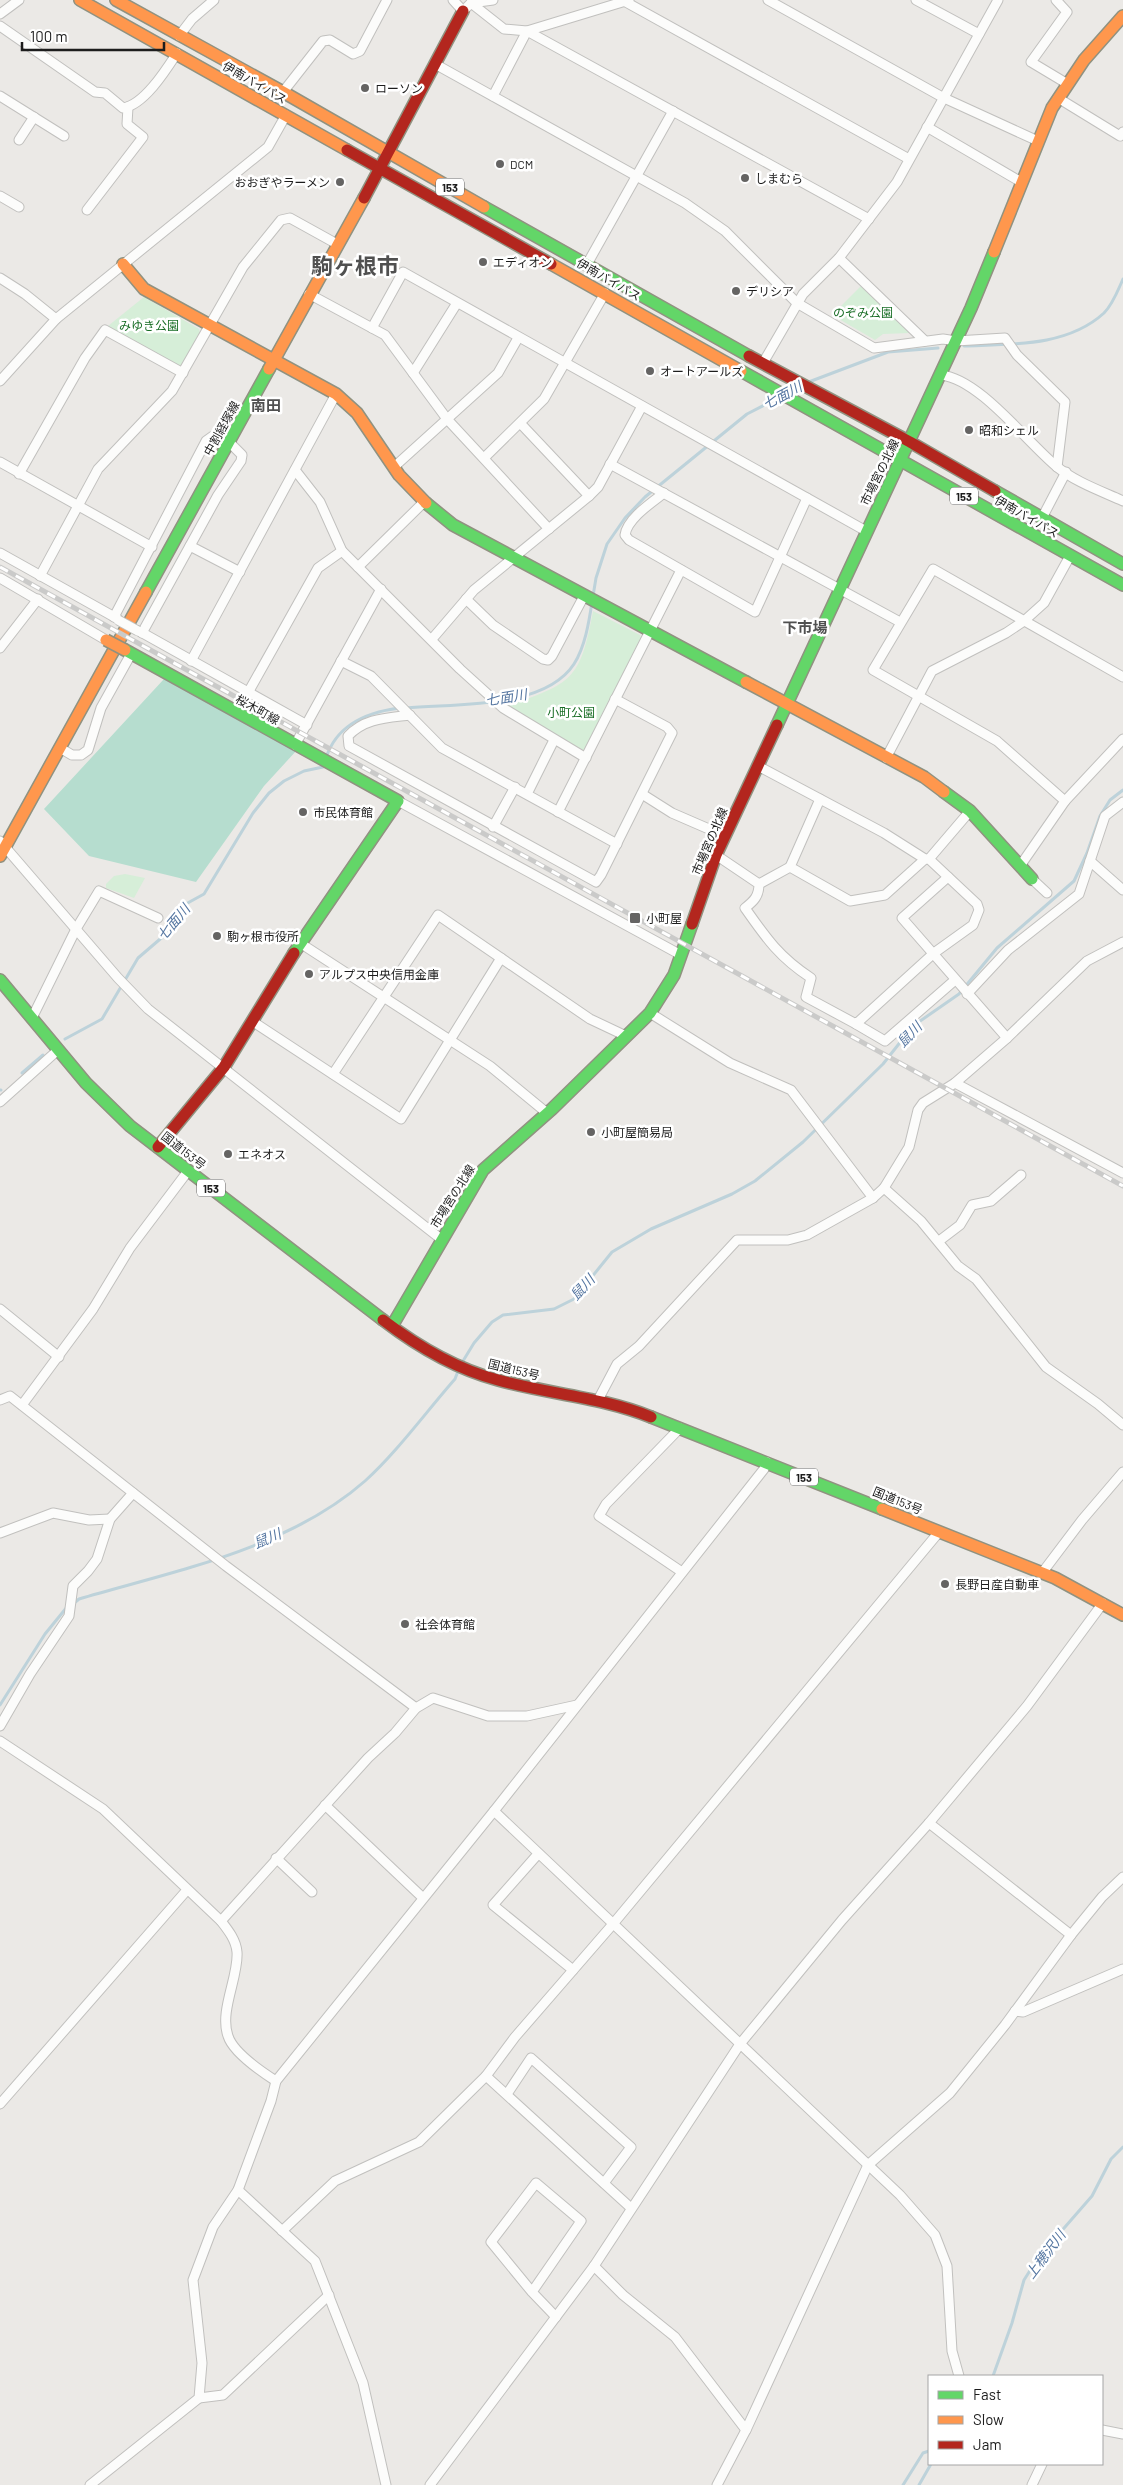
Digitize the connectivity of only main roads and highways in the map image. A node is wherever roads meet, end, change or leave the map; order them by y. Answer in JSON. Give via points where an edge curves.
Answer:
{"nodes":[{"id":1,"x":80,"y":0,"type":"edge"},
{"id":2,"x":116,"y":0,"type":"edge"},
{"id":3,"x":463,"y":11,"type":"road end"},
{"id":4,"x":1121,"y":24,"type":"edge"},
{"id":5,"x":389,"y":152,"type":"junction"},
{"id":6,"x":380,"y":167,"type":"junction"},
{"id":7,"x":123,"y":264,"type":"road end"},
{"id":8,"x":274,"y":359,"type":"junction"},
{"id":9,"x":910,"y":442,"type":"junction"},
{"id":10,"x":901,"y":460,"type":"junction"},
{"id":11,"x":1123,"y":564,"type":"edge"},
{"id":12,"x":1123,"y":585,"type":"edge"},
{"id":13,"x":106,"y":640,"type":"road end"},
{"id":14,"x":786,"y":705,"type":"junction"},
{"id":15,"x":2,"y":848,"type":"edge"},
{"id":16,"x":1032,"y":879,"type":"road end"},
{"id":17,"x":0,"y":980,"type":"edge"},
{"id":18,"x":158,"y":1147,"type":"junction"},
{"id":19,"x":392,"y":1326,"type":"junction"},
{"id":20,"x":1123,"y":1615,"type":"edge"}],
"edges":[{"from":1,"to":6,"type":"main road","name":"伊南バイパス","number":"153"},
{"from":2,"to":5,"type":"main road","name":"伊南バイパス","number":"153"},
{"from":3,"to":5,"type":"main road","name":"中割経塚線"},
{"from":4,"to":9,"type":"main road","name":"市場宮の北線","via":[[1066,83],[1058,98],[971,308]]},
{"from":5,"to":6,"type":"main road","name":"中割経塚線"},
{"from":5,"to":9,"type":"main road","name":"伊南バイパス","number":"153","via":[[586,266],[820,396]]},
{"from":6,"to":8,"type":"main road","name":"中割経塚線"},
{"from":6,"to":10,"type":"main road","name":"伊南バイパス","number":"153"},
{"from":7,"to":8,"type":"main road","via":[[144,289]]},
{"from":8,"to":14,"type":"main road","via":[[336,394],[357,413],[394,467],[424,502],[453,525]]},
{"from":8,"to":15,"type":"main road","name":"中割経塚線"},
{"from":9,"to":10,"type":"main road","name":"市場宮の北線"},
{"from":9,"to":11,"type":"main road","name":"伊南バイパス","number":"153"},
{"from":10,"to":12,"type":"main road","name":"伊南バイパス","number":"153"},
{"from":10,"to":14,"type":"main road","name":"市場宮の北線"},
{"from":13,"to":18,"type":"main road","name":"桜木町線","bridge":true,"via":[[398,801],[300,943],[224,1067]]},
{"from":14,"to":16,"type":"main road","via":[[924,777],[970,810]]},
{"from":14,"to":19,"type":"main road","name":"市場宮の北線","via":[[716,856],[674,975],[650,1013],[483,1170]]},
{"from":17,"to":18,"type":"main road","name":"国道153号","number":"153","via":[[86,1083]]},
{"from":18,"to":19,"type":"main road","name":"国道153号","number":"153"},
{"from":19,"to":20,"type":"main road","name":"国道153号","number":"153","via":[[411,1341],[473,1372],[636,1411],[1042,1573]]}]}
